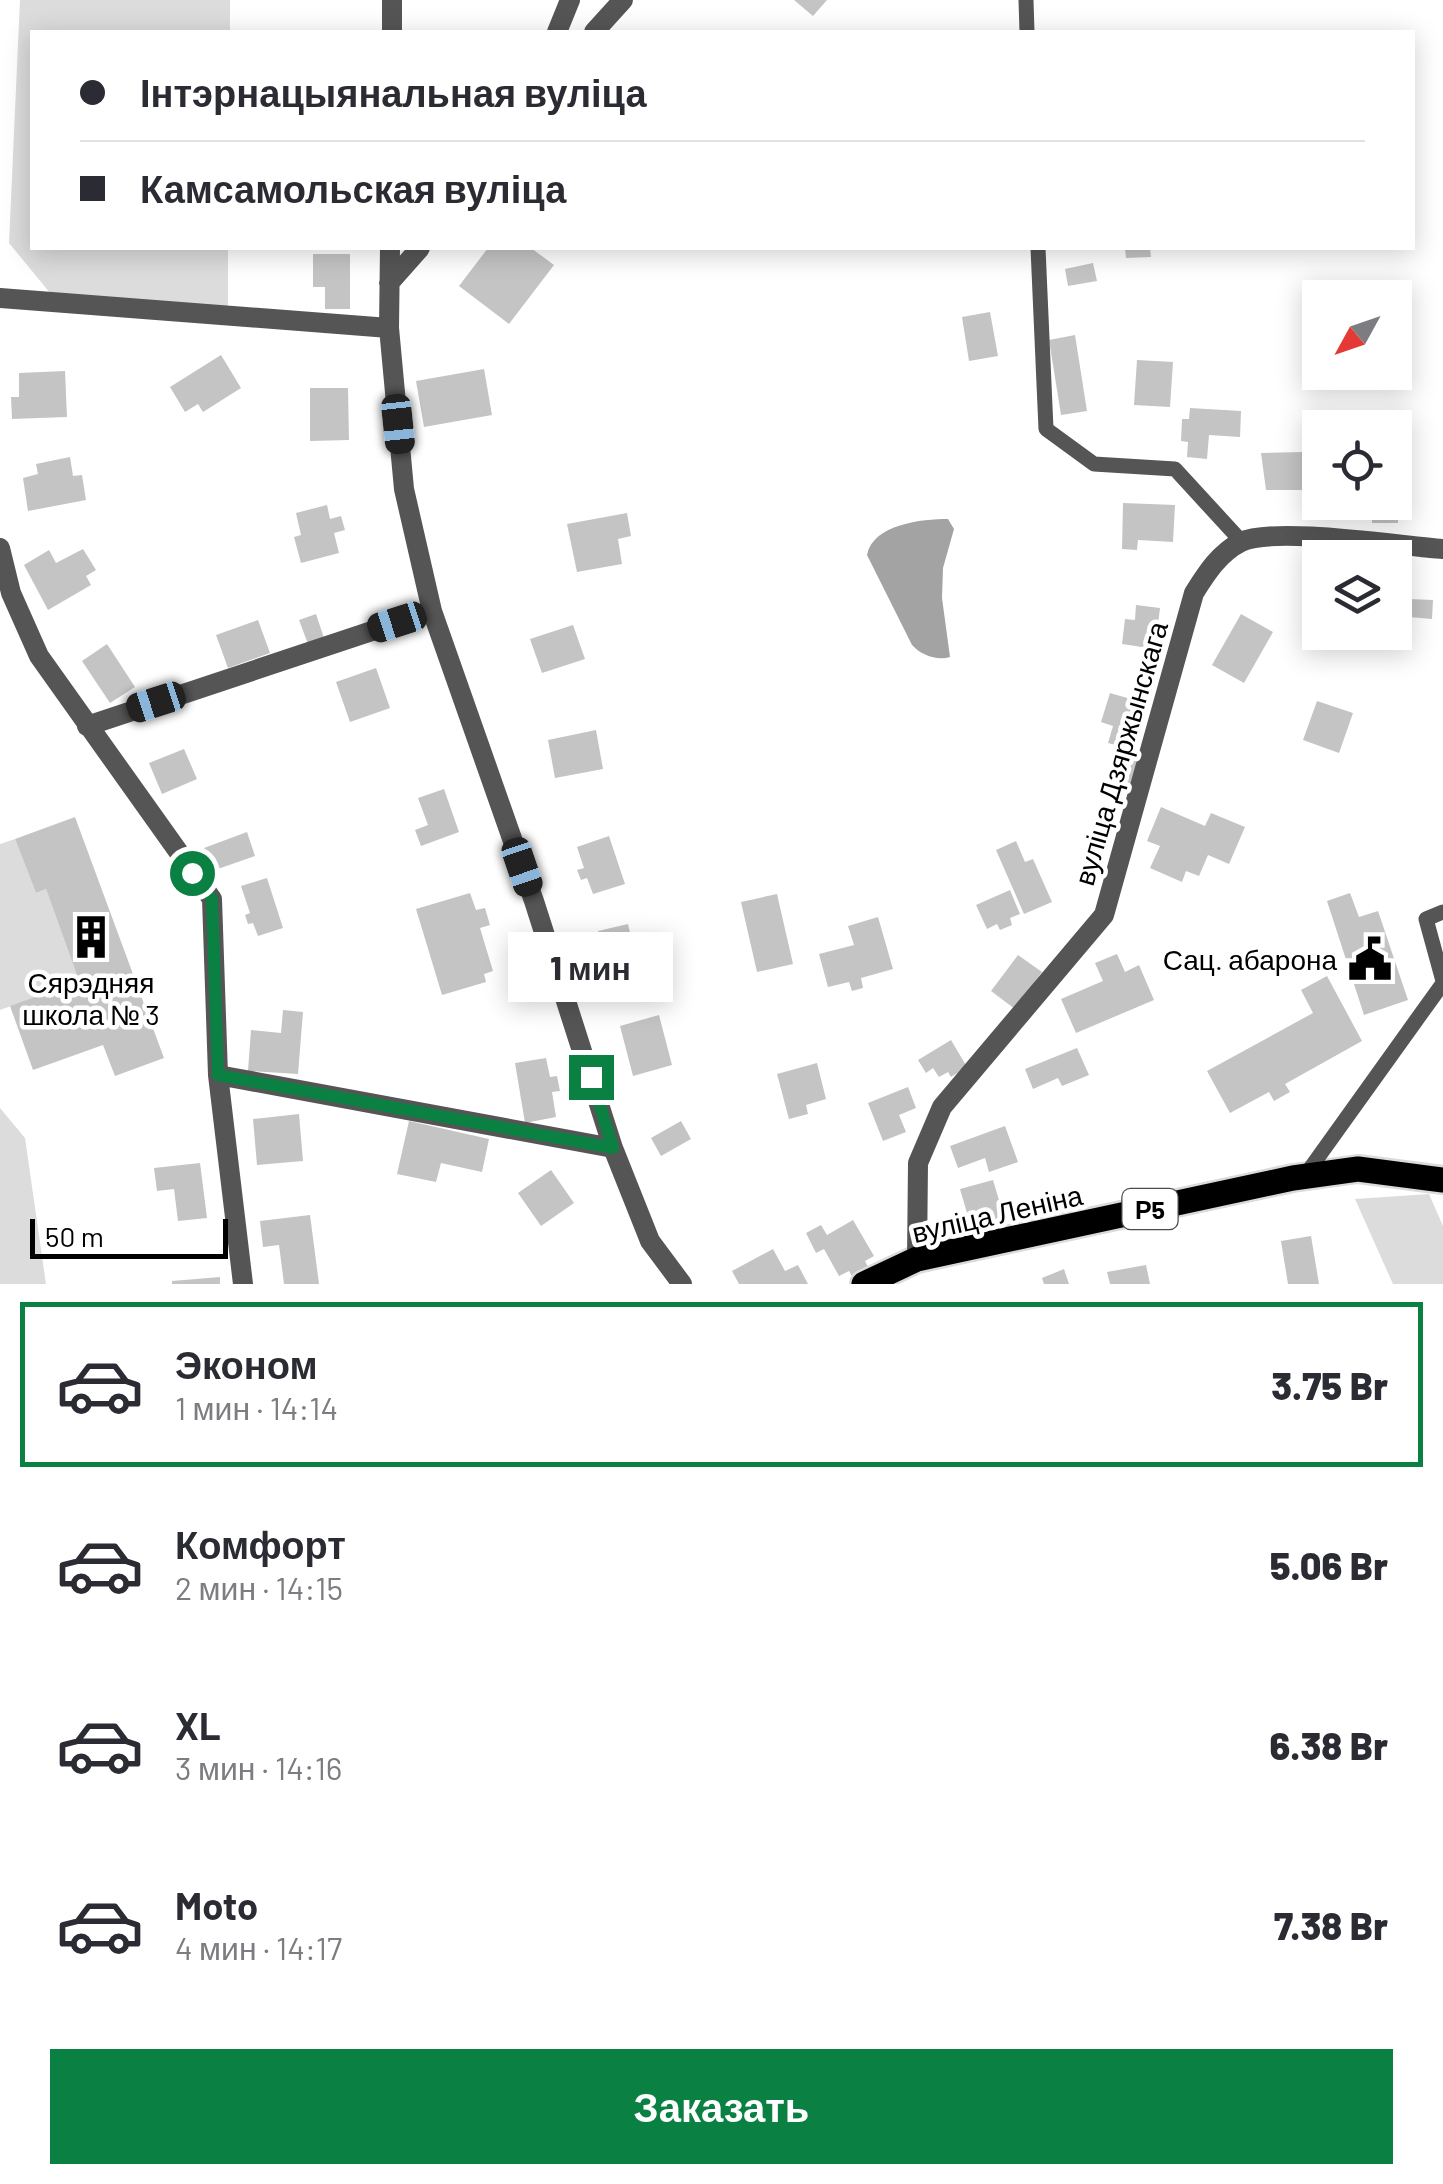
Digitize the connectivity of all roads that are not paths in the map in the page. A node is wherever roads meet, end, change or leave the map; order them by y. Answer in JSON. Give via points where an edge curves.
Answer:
{"nodes":[{"id":1,"x":392,"y":0,"type":"edge"},
{"id":2,"x":570,"y":0,"type":"edge"},
{"id":3,"x":624,"y":0,"type":"edge"},
{"id":4,"x":1026,"y":0,"type":"edge"},
{"id":5,"x":392,"y":30,"type":"edge"},
{"id":6,"x":558,"y":30,"type":"edge"},
{"id":7,"x":596,"y":30,"type":"edge"},
{"id":8,"x":1027,"y":30,"type":"edge"},
{"id":9,"x":390,"y":250,"type":"edge"},
{"id":10,"x":418,"y":250,"type":"edge"},
{"id":11,"x":1038,"y":250,"type":"edge"},
{"id":12,"x":389,"y":283,"type":"junction"},
{"id":13,"x":0,"y":298,"type":"edge"},
{"id":14,"x":389,"y":328,"type":"junction"},
{"id":15,"x":1242,"y":542,"type":"junction"},
{"id":16,"x":0,"y":548,"type":"edge"},
{"id":17,"x":1443,"y":549,"type":"edge"},
{"id":18,"x":432,"y":611,"type":"junction"},
{"id":19,"x":86,"y":726,"type":"junction"},
{"id":20,"x":1443,"y":912,"type":"edge"},
{"id":21,"x":1443,"y":982,"type":"edge"},
{"id":22,"x":218,"y":1075,"type":"junction"},
{"id":23,"x":613,"y":1148,"type":"junction"},
{"id":24,"x":1304,"y":1177,"type":"junction"},
{"id":25,"x":1443,"y":1180,"type":"edge"},
{"id":26,"x":917,"y":1259,"type":"junction"},
{"id":27,"x":244,"y":1284,"type":"edge"},
{"id":28,"x":682,"y":1284,"type":"edge"},
{"id":29,"x":864,"y":1284,"type":"edge"}],
"edges":[{"from":1,"to":5,"type":"street"},
{"from":2,"to":6,"type":"street"},
{"from":3,"to":7,"type":"street"},
{"from":4,"to":8,"type":"lane"},
{"from":9,"to":12,"type":"street"},
{"from":10,"to":12,"type":"street"},
{"from":11,"to":15,"type":"lane","via":[[1046,429],[1094,464],[1176,469]]},
{"from":12,"to":14,"type":"street"},
{"from":13,"to":14,"type":"street"},
{"from":14,"to":18,"type":"street","via":[[404,489]]},
{"from":15,"to":17,"type":"street","via":[[1274,534]]},
{"from":15,"to":26,"type":"street","name":"вуліца Дзяржынскага","via":[[1212,564],[1194,593],[1104,915],[942,1107],[918,1162]]},
{"from":16,"to":19,"type":"street","via":[[11,594],[40,656]]},
{"from":18,"to":19,"type":"street"},
{"from":18,"to":23,"type":"street"},
{"from":19,"to":22,"type":"street","via":[[212,899]]},
{"from":20,"to":21,"type":"lane","via":[[1426,919]]},
{"from":21,"to":24,"type":"lane"},
{"from":22,"to":23,"type":"street"},
{"from":22,"to":27,"type":"street"},
{"from":23,"to":28,"type":"street","via":[[650,1241]]},
{"from":24,"to":25,"type":"main road","name":"вуліца Леніна","number":"Р5","via":[[1358,1169]]},
{"from":24,"to":26,"type":"main road","name":"вуліца Леніна","number":"Р5"},
{"from":26,"to":29,"type":"main road","name":"вуліца Леніна","number":"Р5"}]}
